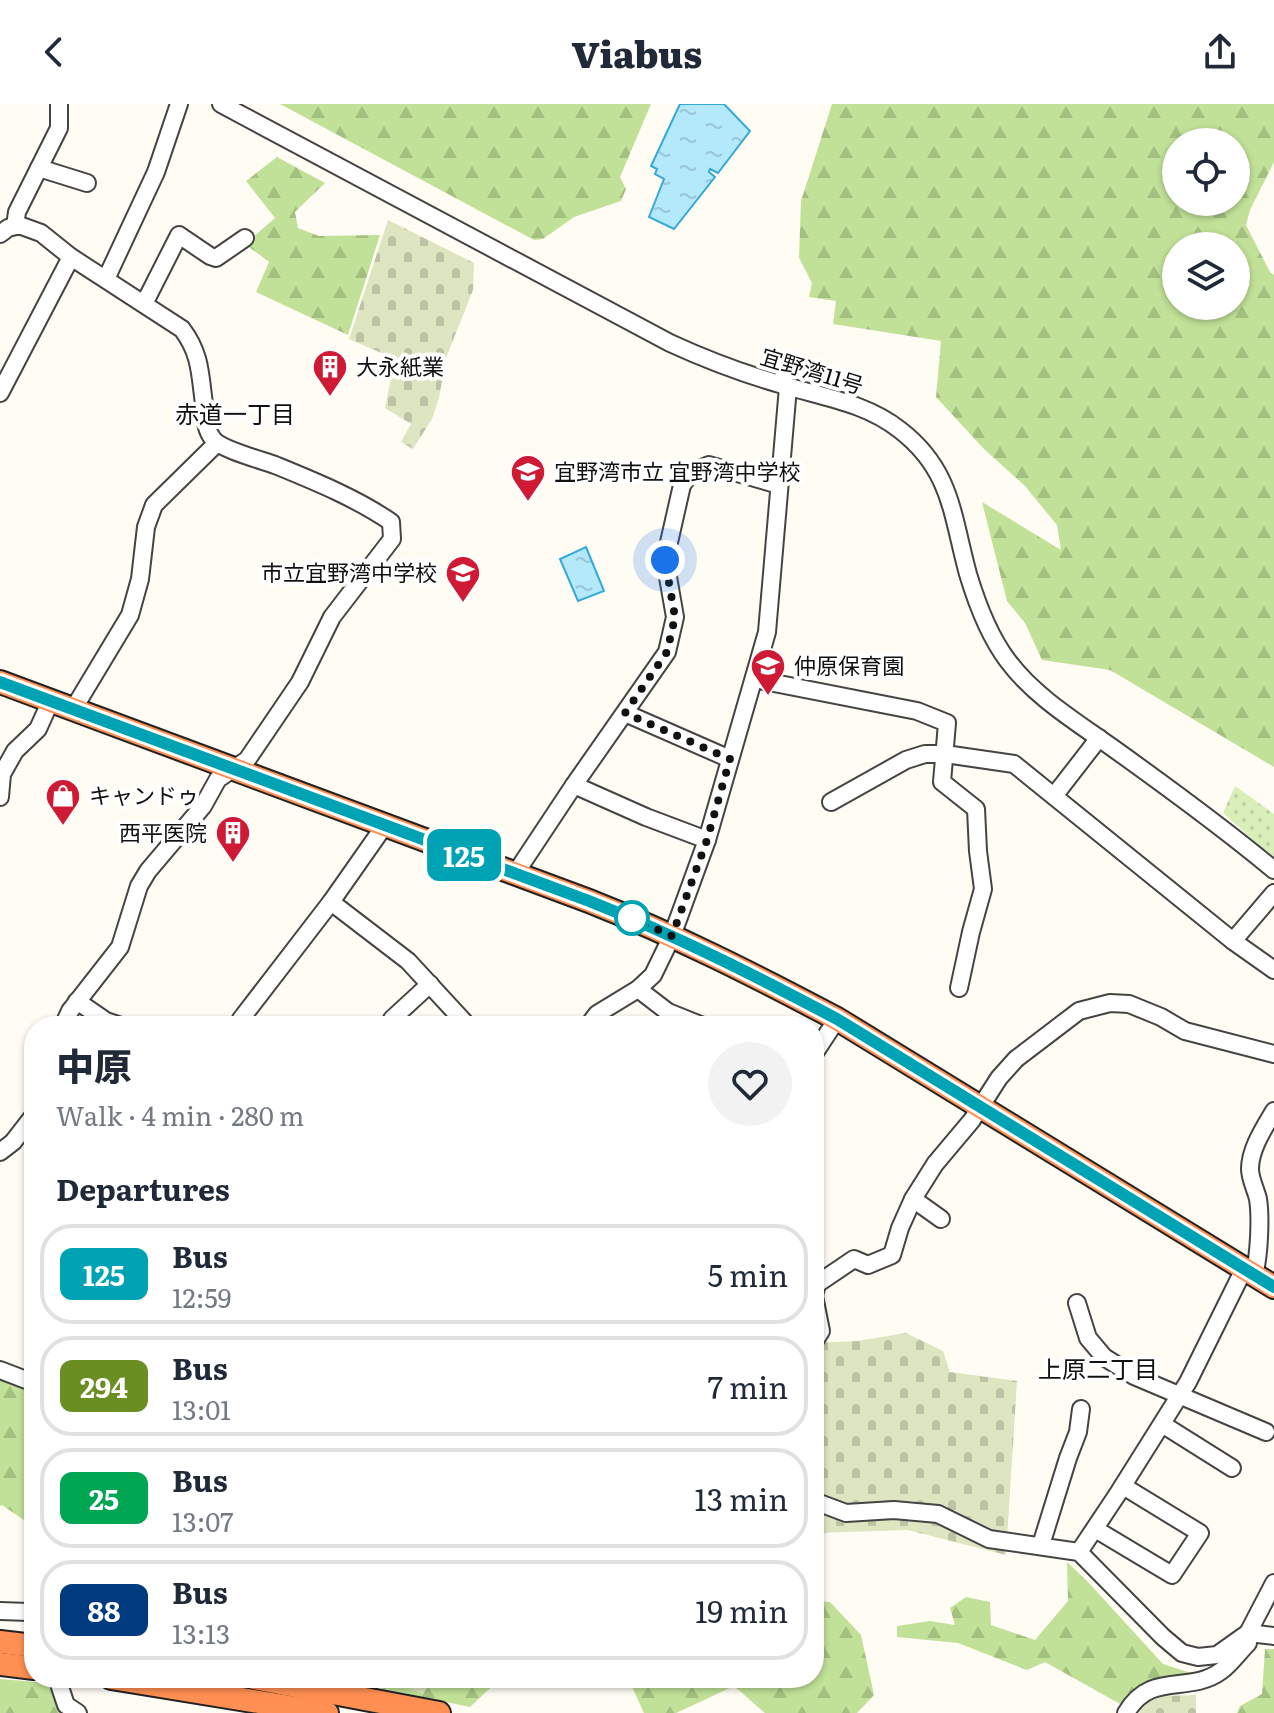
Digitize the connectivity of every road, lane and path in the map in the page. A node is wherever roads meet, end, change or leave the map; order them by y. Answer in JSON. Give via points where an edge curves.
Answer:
{"nodes":[{"id":1,"x":59,"y":104,"type":"edge"},
{"id":2,"x":179,"y":104,"type":"edge"},
{"id":3,"x":221,"y":104,"type":"edge"},
{"id":4,"x":39,"y":168,"type":"junction"},
{"id":5,"x":87,"y":183,"type":"dead end"},
{"id":6,"x":8,"y":230,"type":"edge"},
{"id":7,"x":245,"y":238,"type":"dead end"},
{"id":8,"x":71,"y":257,"type":"junction"},
{"id":9,"x":106,"y":279,"type":"junction"},
{"id":10,"x":144,"y":304,"type":"junction"},
{"id":11,"x":784,"y":366,"type":"dead end"},
{"id":12,"x":786,"y":386,"type":"junction"},
{"id":13,"x":0,"y":393,"type":"edge"},
{"id":14,"x":216,"y":444,"type":"junction"},
{"id":15,"x":779,"y":485,"type":"junction"},
{"id":16,"x":754,"y":679,"type":"junction"},
{"id":17,"x":0,"y":682,"type":"edge"},
{"id":18,"x":51,"y":700,"type":"junction"},
{"id":19,"x":74,"y":708,"type":"junction"},
{"id":20,"x":625,"y":713,"type":"junction"},
{"id":21,"x":1099,"y":738,"type":"junction"},
{"id":22,"x":945,"y":754,"type":"junction"},
{"id":23,"x":730,"y":759,"type":"junction"},
{"id":24,"x":234,"y":769,"type":"junction"},
{"id":25,"x":574,"y":785,"type":"junction"},
{"id":26,"x":1054,"y":796,"type":"junction"},
{"id":27,"x":0,"y":797,"type":"edge"},
{"id":28,"x":831,"y":802,"type":"dead end"},
{"id":29,"x":385,"y":825,"type":"junction"},
{"id":30,"x":707,"y":840,"type":"junction"},
{"id":31,"x":1274,"y":870,"type":"edge"},
{"id":32,"x":515,"y":874,"type":"junction"},
{"id":33,"x":1274,"y":893,"type":"edge"},
{"id":34,"x":331,"y":902,"type":"junction"},
{"id":35,"x":672,"y":936,"type":"junction"},
{"id":36,"x":1233,"y":941,"type":"junction"},
{"id":37,"x":1274,"y":970,"type":"edge"},
{"id":38,"x":430,"y":984,"type":"junction"},
{"id":39,"x":959,"y":988,"type":"dead end"},
{"id":40,"x":638,"y":989,"type":"junction"},
{"id":41,"x":77,"y":1001,"type":"junction"},
{"id":42,"x":68,"y":1016,"type":"edge"},
{"id":43,"x":99,"y":1016,"type":"edge"},
{"id":44,"x":244,"y":1016,"type":"edge"},
{"id":45,"x":395,"y":1016,"type":"edge"},
{"id":46,"x":450,"y":1016,"type":"edge"},
{"id":47,"x":596,"y":1016,"type":"edge"},
{"id":48,"x":678,"y":1016,"type":"edge"},
{"id":49,"x":837,"y":1019,"type":"junction"},
{"id":50,"x":824,"y":1039,"type":"edge"},
{"id":51,"x":1274,"y":1054,"type":"edge"},
{"id":52,"x":980,"y":1107,"type":"junction"},
{"id":53,"x":1274,"y":1111,"type":"edge"},
{"id":54,"x":24,"y":1128,"type":"edge"},
{"id":55,"x":0,"y":1152,"type":"edge"},
{"id":56,"x":913,"y":1199,"type":"junction"},
{"id":57,"x":1266,"y":1202,"type":"edge"},
{"id":58,"x":941,"y":1219,"type":"dead end"},
{"id":59,"x":1249,"y":1272,"type":"junction"},
{"id":60,"x":824,"y":1279,"type":"edge"},
{"id":61,"x":1274,"y":1287,"type":"edge"},
{"id":62,"x":1077,"y":1303,"type":"dead end"},
{"id":63,"x":0,"y":1370,"type":"edge"},
{"id":64,"x":24,"y":1379,"type":"edge"},
{"id":65,"x":1180,"y":1395,"type":"junction"},
{"id":66,"x":1081,"y":1409,"type":"dead end"},
{"id":67,"x":1162,"y":1424,"type":"junction"},
{"id":68,"x":1266,"y":1432,"type":"dead end"},
{"id":69,"x":1232,"y":1468,"type":"dead end"},
{"id":70,"x":1123,"y":1486,"type":"junction"},
{"id":71,"x":824,"y":1505,"type":"edge"},
{"id":72,"x":1095,"y":1529,"type":"junction"},
{"id":73,"x":1041,"y":1545,"type":"junction"},
{"id":74,"x":1079,"y":1552,"type":"junction"},
{"id":75,"x":1274,"y":1583,"type":"edge"},
{"id":76,"x":0,"y":1611,"type":"edge"},
{"id":77,"x":24,"y":1612,"type":"edge"},
{"id":78,"x":1248,"y":1633,"type":"junction"},
{"id":79,"x":1274,"y":1636,"type":"edge"},
{"id":80,"x":0,"y":1642,"type":"edge"},
{"id":81,"x":24,"y":1645,"type":"edge"},
{"id":82,"x":0,"y":1664,"type":"edge"},
{"id":83,"x":24,"y":1667,"type":"edge"},
{"id":84,"x":60,"y":1688,"type":"edge"},
{"id":85,"x":173,"y":1688,"type":"edge"},
{"id":86,"x":307,"y":1688,"type":"edge"},
{"id":87,"x":78,"y":1713,"type":"edge"},
{"id":88,"x":327,"y":1713,"type":"edge"},
{"id":89,"x":439,"y":1713,"type":"edge"},
{"id":90,"x":1126,"y":1713,"type":"edge"}],
"edges":[{"from":1,"to":4,"type":"street","via":[[59,128]]},
{"from":2,"to":9,"type":"street","via":[[156,172]]},
{"from":3,"to":12,"type":"street","name":"宜野湾11号","via":[[670,343]]},
{"from":4,"to":5,"type":"street"},
{"from":4,"to":6,"type":"street"},
{"from":6,"to":8,"type":"street","via":[[19,225],[41,233]]},
{"from":7,"to":10,"type":"street","via":[[216,258],[179,235]]},
{"from":8,"to":9,"type":"street"},
{"from":8,"to":13,"type":"street"},
{"from":9,"to":10,"type":"street"},
{"from":10,"to":14,"type":"street","via":[[182,329],[192,343],[207,430]]},
{"from":11,"to":12,"type":"street"},
{"from":12,"to":15,"type":"street"},
{"from":12,"to":21,"type":"street","name":"宜野湾11号","via":[[877,416],[928,457],[947,491],[968,575],[995,641],[1035,690]]},
{"from":14,"to":19,"type":"street","via":[[154,505],[130,615]]},
{"from":14,"to":24,"type":"street","via":[[379,514],[391,522],[392,539],[332,617],[300,682],[247,760]]},
{"from":15,"to":16,"type":"street","via":[[767,632]]},
{"from":15,"to":20,"type":"street","via":[[709,465],[692,472],[682,485],[665,560],[675,617],[667,652]]},
{"from":16,"to":22,"type":"street","via":[[917,711],[947,723]]},
{"from":16,"to":23,"type":"street"},
{"from":17,"to":18,"type":"highway"},
{"from":18,"to":19,"type":"highway"},
{"from":18,"to":27,"type":"street","via":[[38,729],[15,751],[2,774]]},
{"from":19,"to":24,"type":"highway"},
{"from":20,"to":23,"type":"street"},
{"from":20,"to":25,"type":"street"},
{"from":21,"to":26,"type":"street"},
{"from":21,"to":31,"type":"street","name":"宜野湾11号"},
{"from":22,"to":26,"type":"street","via":[[1014,764]]},
{"from":22,"to":28,"type":"street","via":[[906,760]]},
{"from":22,"to":39,"type":"street","via":[[942,782],[976,809],[983,889]]},
{"from":23,"to":30,"type":"street"},
{"from":24,"to":29,"type":"highway"},
{"from":24,"to":41,"type":"street","via":[[218,779],[203,806],[148,871],[120,947]]},
{"from":25,"to":30,"type":"street"},
{"from":25,"to":32,"type":"street"},
{"from":26,"to":36,"type":"street"},
{"from":29,"to":32,"type":"highway"},
{"from":29,"to":34,"type":"street"},
{"from":30,"to":35,"type":"street"},
{"from":32,"to":35,"type":"highway"},
{"from":33,"to":36,"type":"street"},
{"from":34,"to":38,"type":"street"},
{"from":34,"to":44,"type":"street"},
{"from":35,"to":40,"type":"street","via":[[653,975]]},
{"from":35,"to":49,"type":"highway"},
{"from":36,"to":37,"type":"street"},
{"from":38,"to":45,"type":"street"},
{"from":38,"to":46,"type":"street"},
{"from":40,"to":47,"type":"street"},
{"from":40,"to":48,"type":"street"},
{"from":41,"to":42,"type":"street"},
{"from":41,"to":43,"type":"street"},
{"from":49,"to":50,"type":"street"},
{"from":49,"to":52,"type":"highway"},
{"from":51,"to":52,"type":"street","via":[[1185,1031],[1129,1004],[1110,1003],[1079,1011],[1016,1059]]},
{"from":52,"to":56,"type":"street"},
{"from":52,"to":59,"type":"highway"},
{"from":53,"to":57,"type":"street","via":[[1249,1171]]},
{"from":54,"to":55,"type":"street"},
{"from":56,"to":58,"type":"street"},
{"from":56,"to":60,"type":"street","via":[[892,1255],[868,1265],[854,1259]]},
{"from":57,"to":59,"type":"street","via":[[1258,1261]]},
{"from":59,"to":61,"type":"highway"},
{"from":59,"to":65,"type":"street"},
{"from":62,"to":65,"type":"street","via":[[1088,1338],[1104,1357]]},
{"from":63,"to":64,"type":"street"},
{"from":65,"to":67,"type":"street"},
{"from":65,"to":68,"type":"street"},
{"from":66,"to":73,"type":"street"},
{"from":67,"to":69,"type":"street"},
{"from":67,"to":70,"type":"street"},
{"from":70,"to":72,"type":"street"},
{"from":70,"to":72,"type":"street","via":[[1200,1533],[1172,1575]]},
{"from":71,"to":73,"type":"street","via":[[846,1513],[938,1514],[989,1539]]},
{"from":72,"to":74,"type":"street"},
{"from":73,"to":74,"type":"street"},
{"from":74,"to":78,"type":"street","via":[[1182,1653],[1217,1655]]},
{"from":75,"to":78,"type":"street"},
{"from":76,"to":77,"type":"street"},
{"from":78,"to":79,"type":"street"},
{"from":78,"to":90,"type":"street","via":[[1248,1643],[1221,1672],[1149,1688]]},
{"from":80,"to":81,"type":"highway"},
{"from":82,"to":83,"type":"highway"},
{"from":84,"to":87,"type":"street","via":[[66,1705]]},
{"from":85,"to":88,"type":"highway"},
{"from":86,"to":89,"type":"highway"}]}
